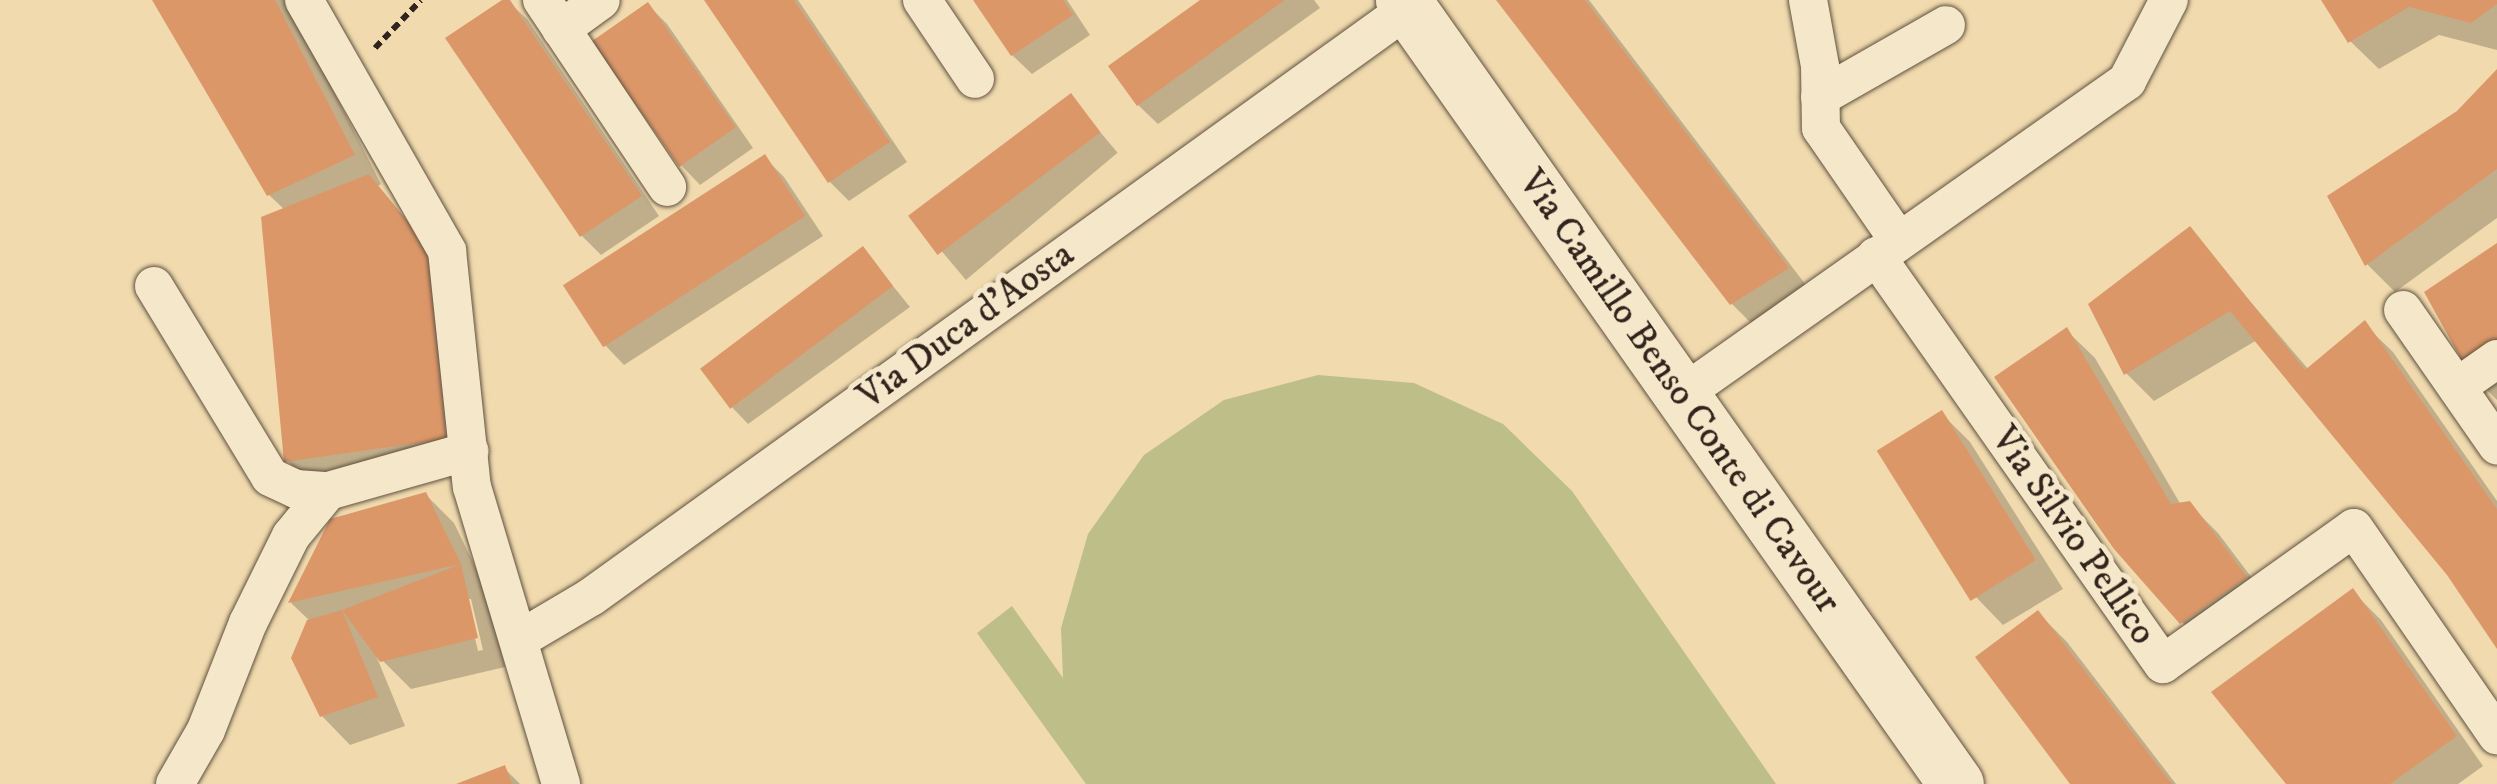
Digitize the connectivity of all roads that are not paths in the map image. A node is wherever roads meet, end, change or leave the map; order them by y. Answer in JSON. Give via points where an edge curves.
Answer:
{"nodes":[{"id":1,"x":304,"y":0,"type":"edge"},
{"id":2,"x":601,"y":0,"type":"edge"},
{"id":3,"x":922,"y":0,"type":"edge"},
{"id":4,"x":1808,"y":0,"type":"edge"},
{"id":5,"x":2169,"y":0,"type":"edge"},
{"id":6,"x":1406,"y":4,"type":"edge"},
{"id":7,"x":551,"y":14,"type":"edge"},
{"id":8,"x":1946,"y":25,"type":"dead end"},
{"id":9,"x":975,"y":78,"type":"dead end"},
{"id":10,"x":1820,"y":97,"type":"junction"},
{"id":11,"x":667,"y":188,"type":"dead end"},
{"id":12,"x":1888,"y":248,"type":"junction"},
{"id":13,"x":154,"y":286,"type":"dead end"},
{"id":14,"x":2403,"y":310,"type":"dead end"},
{"id":15,"x":2497,"y":359,"type":"edge"},
{"id":16,"x":2457,"y":387,"type":"junction"},
{"id":17,"x":1680,"y":396,"type":"junction"},
{"id":18,"x":2497,"y":445,"type":"edge"},
{"id":19,"x":469,"y":452,"type":"junction"},
{"id":20,"x":328,"y":491,"type":"junction"},
{"id":21,"x":520,"y":639,"type":"junction"},
{"id":22,"x":2497,"y":735,"type":"edge"},
{"id":23,"x":175,"y":784,"type":"edge"},
{"id":24,"x":560,"y":784,"type":"edge"},
{"id":25,"x":1956,"y":784,"type":"edge"}],
"edges":[{"from":1,"to":19,"type":"street","via":[[447,252]]},
{"from":2,"to":7,"type":"street"},
{"from":3,"to":9,"type":"street"},
{"from":4,"to":10,"type":"street","name":"Via Silvio Pellico"},
{"from":5,"to":12,"type":"street","via":[[2128,81]]},
{"from":6,"to":17,"type":"main road","name":"Via Camillo Benso Conte di Cavour"},
{"from":6,"to":21,"type":"street","name":"Via Duca d'Aosta","via":[[591,597]]},
{"from":7,"to":11,"type":"street"},
{"from":8,"to":10,"type":"street"},
{"from":10,"to":12,"type":"street","name":"Via Silvio Pellico","via":[[1821,128]]},
{"from":12,"to":17,"type":"street"},
{"from":12,"to":22,"type":"street","name":"Via Silvio Pellico","via":[[2164,664],[2354,528]]},
{"from":13,"to":20,"type":"street","via":[[270,476],[296,490]]},
{"from":14,"to":16,"type":"street"},
{"from":15,"to":16,"type":"street"},
{"from":16,"to":18,"type":"street"},
{"from":17,"to":25,"type":"main road","name":"Via Camillo Benso Conte di Cavour"},
{"from":19,"to":20,"type":"street"},
{"from":19,"to":21,"type":"street","via":[[472,487]]},
{"from":20,"to":23,"type":"street","via":[[291,536],[206,730]]},
{"from":21,"to":24,"type":"street"}]}
